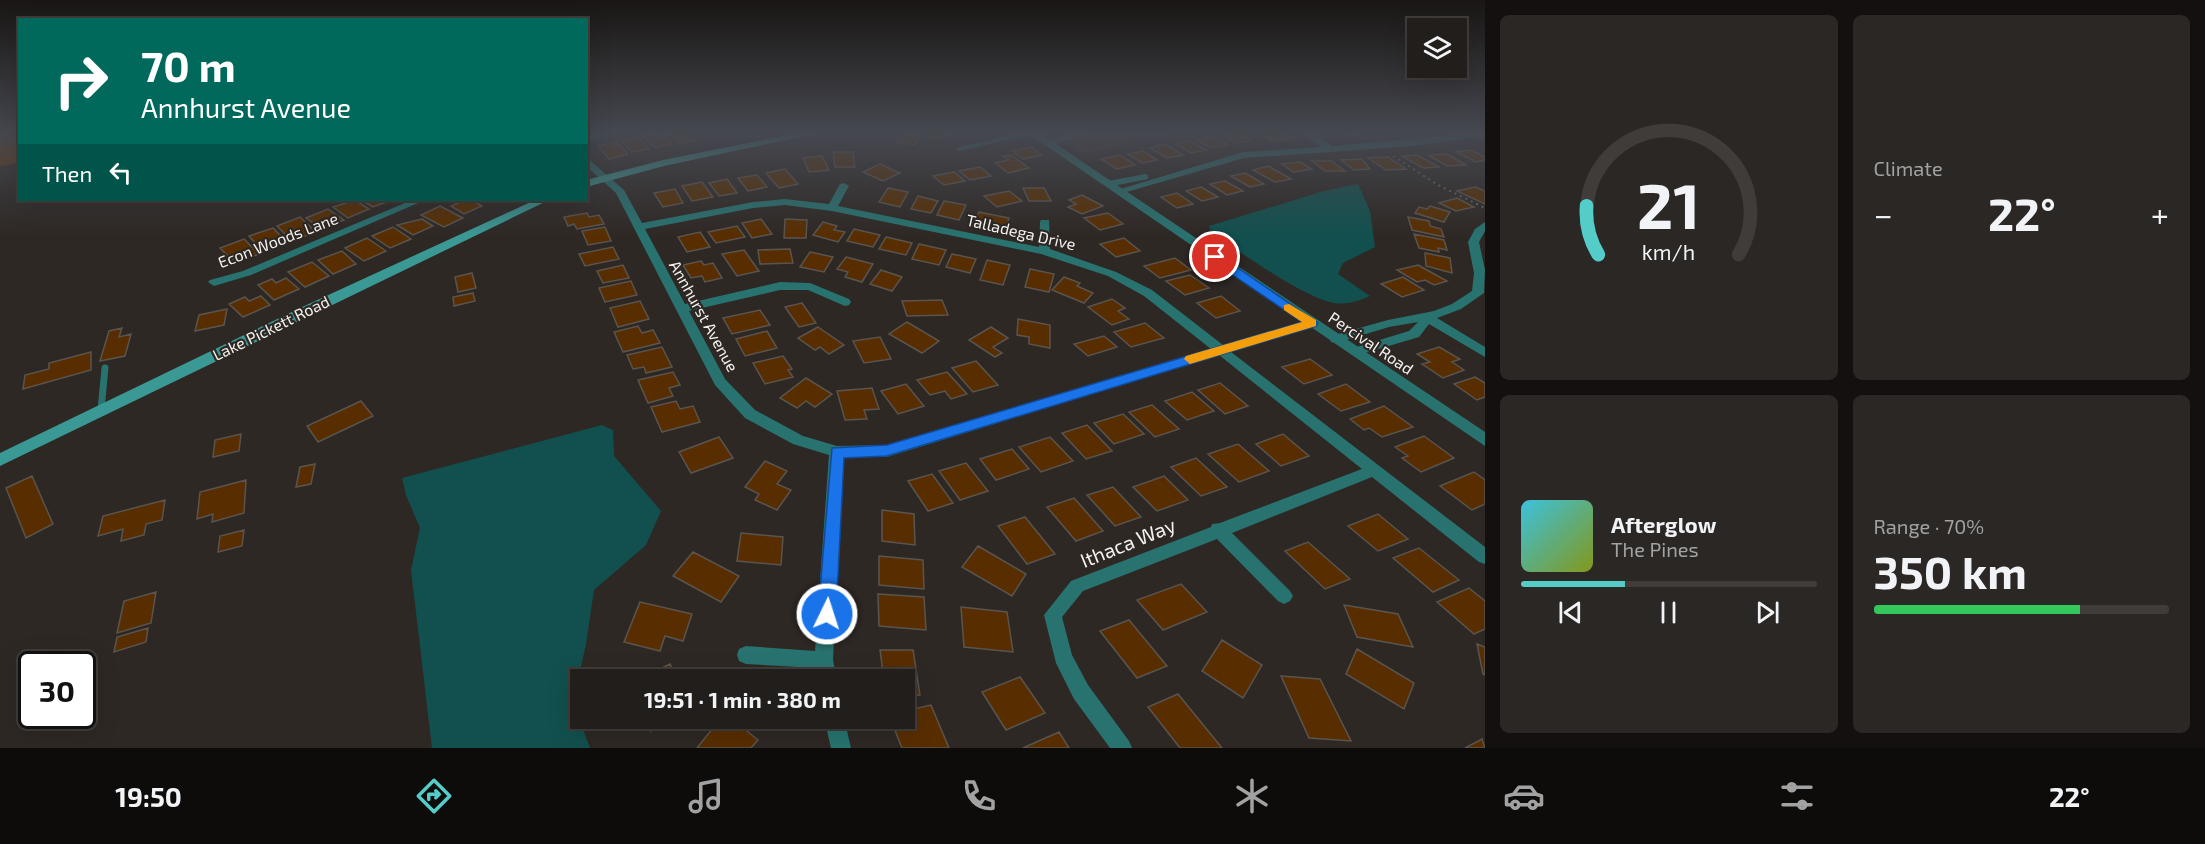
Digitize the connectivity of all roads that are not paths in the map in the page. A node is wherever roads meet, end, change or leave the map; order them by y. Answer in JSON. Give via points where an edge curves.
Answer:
{"nodes":[{"id":1,"x":594,"y":167,"type":"edge"},
{"id":2,"x":646,"y":167,"type":"edge"},
{"id":3,"x":1082,"y":167,"type":"edge"},
{"id":4,"x":1200,"y":167,"type":"edge"},
{"id":5,"x":606,"y":177,"type":"junction"},
{"id":6,"x":588,"y":183,"type":"edge"},
{"id":7,"x":844,"y":186,"type":"dead end"},
{"id":8,"x":1113,"y":188,"type":"junction"},
{"id":9,"x":418,"y":201,"type":"edge"},
{"id":10,"x":541,"y":201,"type":"edge"},
{"id":11,"x":832,"y":208,"type":"junction"},
{"id":12,"x":1045,"y":222,"type":"dead end"},
{"id":13,"x":1485,"y":225,"type":"edge"},
{"id":14,"x":637,"y":227,"type":"junction"},
{"id":15,"x":1044,"y":251,"type":"junction"},
{"id":16,"x":214,"y":282,"type":"dead end"},
{"id":17,"x":845,"y":302,"type":"dead end"},
{"id":18,"x":681,"y":309,"type":"junction"},
{"id":19,"x":1428,"y":318,"type":"junction"},
{"id":20,"x":1312,"y":323,"type":"junction"},
{"id":21,"x":1336,"y":339,"type":"junction"},
{"id":22,"x":1218,"y":351,"type":"junction"},
{"id":23,"x":1355,"y":352,"type":"junction"},
{"id":24,"x":1485,"y":353,"type":"edge"},
{"id":25,"x":105,"y":368,"type":"dead end"},
{"id":26,"x":101,"y":410,"type":"junction"},
{"id":27,"x":1485,"y":440,"type":"edge"},
{"id":28,"x":837,"y":452,"type":"junction"},
{"id":29,"x":0,"y":460,"type":"edge"},
{"id":30,"x":1372,"y":471,"type":"junction"},
{"id":31,"x":1218,"y":529,"type":"junction"},
{"id":32,"x":1485,"y":557,"type":"edge"},
{"id":33,"x":1284,"y":596,"type":"dead end"},
{"id":34,"x":746,"y":655,"type":"dead end"},
{"id":35,"x":824,"y":660,"type":"junction"},
{"id":36,"x":825,"y":669,"type":"edge"},
{"id":37,"x":837,"y":729,"type":"edge"},
{"id":38,"x":841,"y":748,"type":"edge"},
{"id":39,"x":1122,"y":748,"type":"edge"}],
"edges":[{"from":1,"to":5,"type":"street","name":"Annhurst Avenue"},
{"from":2,"to":5,"type":"main road"},
{"from":3,"to":8,"type":"street","name":"Percival Road"},
{"from":4,"to":8,"type":"street","via":[[1149,184]]},
{"from":5,"to":6,"type":"main road"},
{"from":5,"to":14,"type":"street","name":"Annhurst Avenue","via":[[620,192]]},
{"from":7,"to":11,"type":"street"},
{"from":8,"to":20,"type":"street","name":"Percival Road"},
{"from":9,"to":16,"type":"street","name":"Econ Woods Lane","via":[[247,273]]},
{"from":10,"to":26,"type":"main road","name":"Lake Pickett Road"},
{"from":11,"to":14,"type":"street","name":"Talladega Drive","via":[[785,202]]},
{"from":11,"to":15,"type":"street","name":"Talladega Drive"},
{"from":12,"to":15,"type":"street"},
{"from":13,"to":19,"type":"street","via":[[1476,233],[1472,249],[1480,275],[1478,293],[1460,306]]},
{"from":14,"to":18,"type":"street","name":"Annhurst Avenue"},
{"from":15,"to":22,"type":"street","name":"Talladega Drive","via":[[1112,274],[1148,293]]},
{"from":17,"to":18,"type":"street","via":[[810,287],[780,286]]},
{"from":18,"to":28,"type":"street","name":"Annhurst Avenue","via":[[720,382],[750,414],[798,440]]},
{"from":19,"to":21,"type":"street","via":[[1394,322]]},
{"from":19,"to":23,"type":"street","via":[[1414,334]]},
{"from":19,"to":24,"type":"street"},
{"from":20,"to":21,"type":"street","name":"Percival Road"},
{"from":20,"to":22,"type":"street","name":"Annhurst Avenue"},
{"from":21,"to":23,"type":"street","name":"Percival Road"},
{"from":22,"to":28,"type":"street","name":"Annhurst Avenue","via":[[887,451]]},
{"from":22,"to":30,"type":"street","name":"Talladega Drive"},
{"from":23,"to":27,"type":"street","name":"Percival Road"},
{"from":25,"to":26,"type":"lane"},
{"from":26,"to":29,"type":"main road","name":"Lake Pickett Road"},
{"from":28,"to":35,"type":"street"},
{"from":30,"to":31,"type":"street","name":"Ithaca Way"},
{"from":30,"to":32,"type":"street","name":"Talladega Drive"},
{"from":31,"to":33,"type":"street"},
{"from":31,"to":39,"type":"street","name":"Ithaca Way","via":[[1077,586],[1053,615],[1063,657],[1077,684]]},
{"from":34,"to":35,"type":"street"},
{"from":35,"to":36,"type":"street"},
{"from":37,"to":38,"type":"street"}]}
